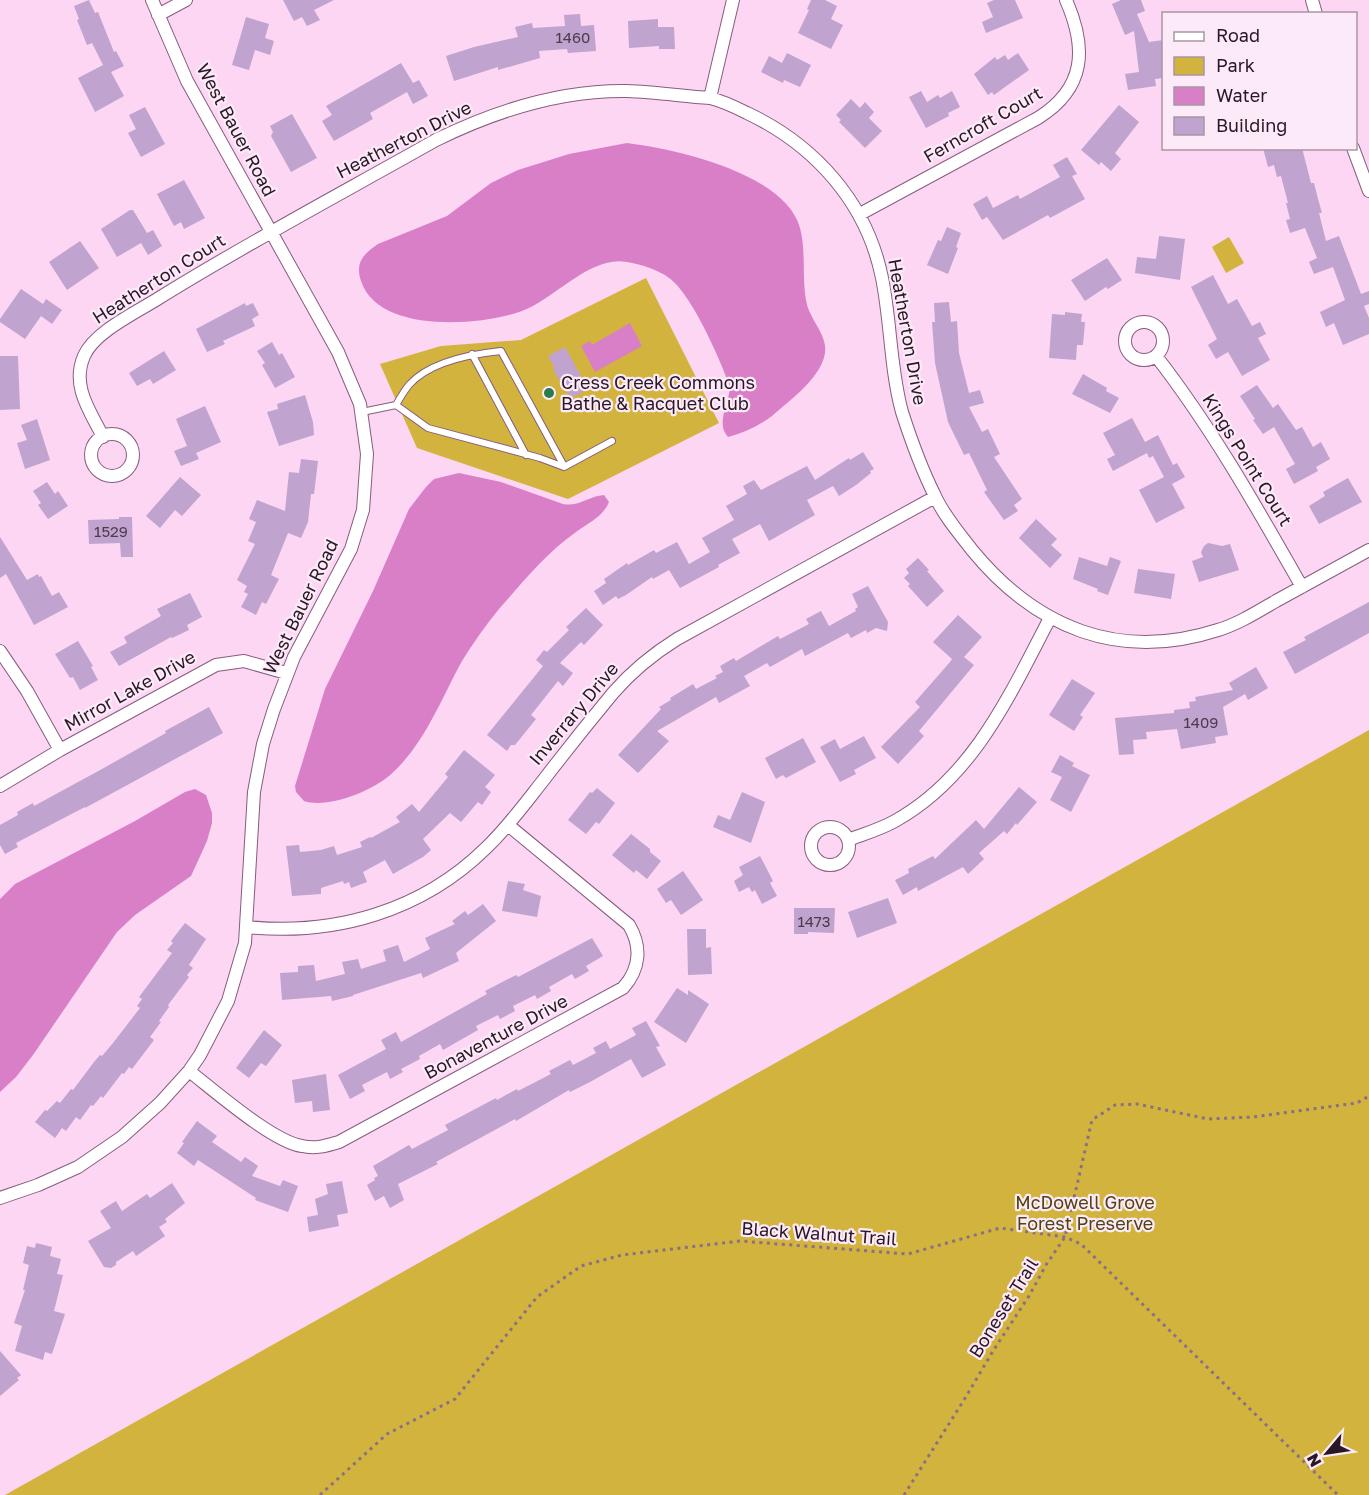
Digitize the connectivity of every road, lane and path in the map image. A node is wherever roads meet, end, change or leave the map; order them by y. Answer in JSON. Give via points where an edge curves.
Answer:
{"nodes":[{"id":1,"x":152,"y":0,"type":"edge"},
{"id":2,"x":186,"y":0,"type":"edge"},
{"id":3,"x":733,"y":0,"type":"edge"},
{"id":4,"x":1066,"y":0,"type":"edge"},
{"id":5,"x":158,"y":15,"type":"junction"},
{"id":6,"x":710,"y":98,"type":"junction"},
{"id":7,"x":1354,"y":150,"type":"edge"},
{"id":8,"x":1369,"y":191,"type":"edge"},
{"id":9,"x":860,"y":214,"type":"junction"},
{"id":10,"x":271,"y":232,"type":"junction"},
{"id":11,"x":472,"y":354,"type":"junction"},
{"id":12,"x":1156,"y":356,"type":"dead end"},
{"id":13,"x":396,"y":405,"type":"junction"},
{"id":14,"x":361,"y":412,"type":"junction"},
{"id":15,"x":103,"y":437,"type":"dead end"},
{"id":16,"x":612,"y":441,"type":"dead end"},
{"id":17,"x":526,"y":455,"type":"junction"},
{"id":18,"x":564,"y":467,"type":"junction"},
{"id":19,"x":935,"y":497,"type":"junction"},
{"id":20,"x":1369,"y":550,"type":"edge"},
{"id":21,"x":1302,"y":587,"type":"junction"},
{"id":22,"x":1050,"y":618,"type":"junction"},
{"id":23,"x":0,"y":651,"type":"edge"},
{"id":24,"x":286,"y":673,"type":"junction"},
{"id":25,"x":60,"y":750,"type":"junction"},
{"id":26,"x":0,"y":786,"type":"edge"},
{"id":27,"x":508,"y":825,"type":"junction"},
{"id":28,"x":848,"y":840,"type":"dead end"},
{"id":29,"x":247,"y":927,"type":"junction"},
{"id":30,"x":189,"y":1071,"type":"junction"},
{"id":31,"x":1369,"y":1096,"type":"edge"},
{"id":32,"x":0,"y":1198,"type":"edge"},
{"id":33,"x":1065,"y":1237,"type":"junction"},
{"id":34,"x":320,"y":1495,"type":"edge"},
{"id":35,"x":904,"y":1495,"type":"edge"},
{"id":36,"x":1338,"y":1495,"type":"edge"}],
"edges":[{"from":1,"to":5,"type":"street","name":"West Bauer Road"},
{"from":2,"to":5,"type":"street"},
{"from":3,"to":6,"type":"street"},
{"from":4,"to":9,"type":"street","name":"Ferncroft Court","via":[[1080,47],[1078,65],[1063,97],[1038,117]]},
{"from":5,"to":10,"type":"street","name":"West Bauer Road","via":[[187,81]]},
{"from":6,"to":9,"type":"street","name":"Heatherton Drive","via":[[791,137],[819,161]]},
{"from":6,"to":10,"type":"street","name":"Heatherton Drive","via":[[627,91],[564,97],[501,112],[436,140]]},
{"from":7,"to":8,"type":"street"},
{"from":9,"to":19,"type":"street","name":"Heatherton Drive","via":[[882,275],[899,399]]},
{"from":10,"to":14,"type":"street","name":"West Bauer Road","via":[[338,352]]},
{"from":10,"to":15,"type":"street","name":"Heatherton Court","via":[[127,318],[87,350],[80,386]]},
{"from":11,"to":13,"type":"lane","via":[[425,371]]},
{"from":11,"to":17,"type":"lane"},
{"from":11,"to":18,"type":"lane","via":[[501,351]]},
{"from":12,"to":21,"type":"street","name":"Kings Point Court","via":[[1250,494]]},
{"from":13,"to":14,"type":"lane"},
{"from":13,"to":17,"type":"lane","via":[[428,428]]},
{"from":14,"to":24,"type":"street","name":"West Bauer Road","via":[[368,454],[363,510],[351,549]]},
{"from":16,"to":18,"type":"lane"},
{"from":17,"to":18,"type":"lane"},
{"from":19,"to":22,"type":"street","name":"Heatherton Drive","via":[[988,570]]},
{"from":19,"to":27,"type":"street","name":"Inverrary Drive","via":[[653,654],[613,693]]},
{"from":20,"to":21,"type":"street","name":"Heatherton Drive"},
{"from":21,"to":22,"type":"street","name":"Heatherton Drive","via":[[1220,630],[1170,641],[1122,641]]},
{"from":22,"to":28,"type":"street","via":[[999,715],[961,767],[922,803],[895,821]]},
{"from":23,"to":25,"type":"street"},
{"from":24,"to":25,"type":"street","name":"Mirror Lake Drive","via":[[244,661],[216,665]]},
{"from":24,"to":29,"type":"street","name":"West Bauer Road","via":[[263,744],[254,792]]},
{"from":25,"to":26,"type":"street","name":"Mirror Lake Drive"},
{"from":27,"to":29,"type":"street","name":"Inverrary Drive","via":[[456,874],[397,907],[330,926]]},
{"from":27,"to":30,"type":"street","name":"Bonaventure Drive","via":[[629,925],[639,954],[636,968],[623,988],[349,1137],[324,1146],[286,1142]]},
{"from":29,"to":30,"type":"street","name":"West Bauer Road","via":[[228,1001]]},
{"from":30,"to":32,"type":"street","name":"West Bauer Road","via":[[122,1137],[87,1161]]},
{"from":31,"to":33,"type":"path","name":"Boneset Trail","via":[[1357,1103],[1208,1119],[1137,1104],[1115,1104],[1092,1120]]},
{"from":33,"to":34,"type":"path","name":"Black Walnut Trail","via":[[1000,1228],[908,1254],[740,1241],[622,1255],[581,1266],[537,1298],[455,1399],[387,1434]]},
{"from":33,"to":35,"type":"path","name":"Boneset Trail"},
{"from":33,"to":36,"type":"path","name":"Black Walnut Trail","via":[[1081,1244]]}]}
